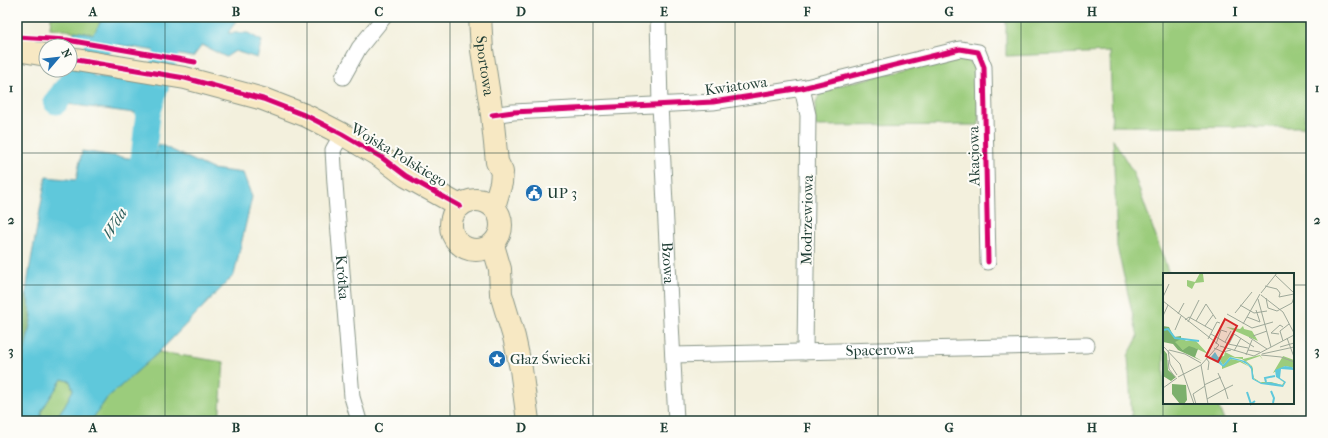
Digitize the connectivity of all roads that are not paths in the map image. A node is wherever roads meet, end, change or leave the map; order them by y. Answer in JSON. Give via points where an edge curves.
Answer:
{"nodes":[{"id":1,"x":384,"y":17,"type":"edge"},
{"id":2,"x":480,"y":17,"type":"edge"},
{"id":3,"x":658,"y":17,"type":"edge"},
{"id":4,"x":17,"y":50,"type":"edge"},
{"id":5,"x":978,"y":52,"type":"joint"},
{"id":6,"x":38,"y":54,"type":"edge"},
{"id":7,"x":78,"y":60,"type":"edge"},
{"id":8,"x":343,"y":77,"type":"dead end"},
{"id":9,"x":802,"y":88,"type":"junction"},
{"id":10,"x":660,"y":105,"type":"junction"},
{"id":11,"x":492,"y":115,"type":"junction"},
{"id":12,"x":342,"y":134,"type":"junction"},
{"id":13,"x":471,"y":208,"type":"junction"},
{"id":14,"x":484,"y":248,"type":"junction"},
{"id":15,"x":988,"y":262,"type":"dead end"},
{"id":16,"x":1087,"y":345,"type":"dead end"},
{"id":17,"x":805,"y":352,"type":"junction"},
{"id":18,"x":673,"y":355,"type":"junction"},
{"id":19,"x":359,"y":421,"type":"edge"},
{"id":20,"x":528,"y":421,"type":"edge"},
{"id":21,"x":676,"y":421,"type":"edge"}],
"edges":[{"from":1,"to":8,"type":"street","via":[[359,48]]},
{"from":2,"to":11,"type":"street","name":"Sportowa","via":[[482,50]]},
{"from":3,"to":10,"type":"street","name":"Bzowa"},
{"from":4,"to":6,"type":"street"},
{"from":5,"to":9,"type":"street","name":"Kwiatowa","via":[[960,49]]},
{"from":5,"to":15,"type":"street","name":"Akacjowa","via":[[984,67]]},
{"from":7,"to":12,"type":"street","name":"Wojska Polskiego","via":[[214,85],[307,116]]},
{"from":9,"to":10,"type":"street","name":"Kwiatowa","via":[[714,102]]},
{"from":9,"to":17,"type":"street","name":"Modrzewiowa","via":[[808,115]]},
{"from":10,"to":11,"type":"street","name":"Kwiatowa"},
{"from":10,"to":18,"type":"street","name":"Bzowa"},
{"from":11,"to":13,"type":"street","name":"Sportowa","via":[[497,162],[490,170]]},
{"from":12,"to":13,"type":"street","name":"Wojska Polskiego","via":[[381,157],[406,176]]},
{"from":12,"to":19,"type":"street","name":"Krótka","via":[[334,150],[335,184],[352,396]]},
{"from":13,"to":14,"type":"street","via":[[500,216],[502,226],[499,236]]},
{"from":13,"to":14,"type":"street","via":[[451,227],[453,234],[456,241],[468,250]]},
{"from":14,"to":20,"type":"street","via":[[487,274],[502,294],[514,337]]},
{"from":16,"to":17,"type":"street","name":"Spacerowa"},
{"from":17,"to":18,"type":"street","name":"Spacerowa"},
{"from":18,"to":21,"type":"street","name":"Bzowa"}]}
